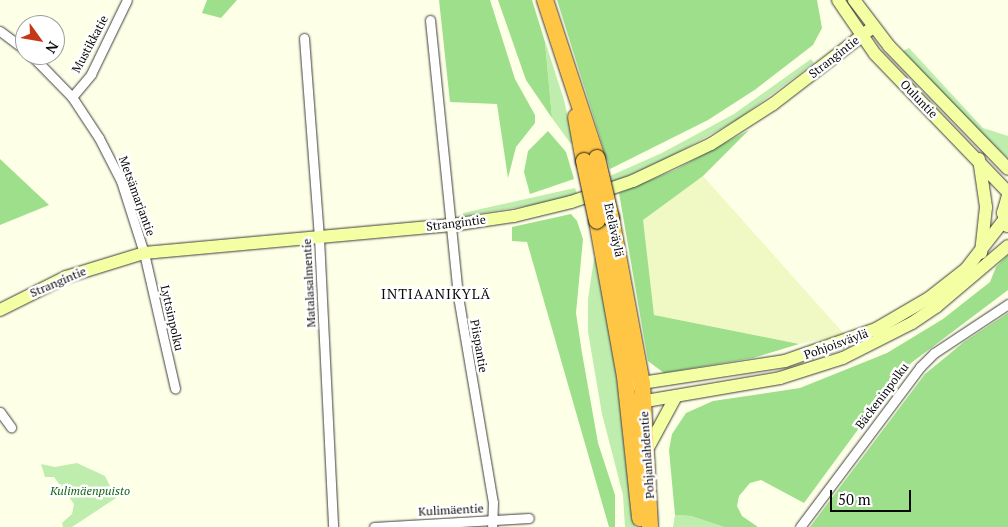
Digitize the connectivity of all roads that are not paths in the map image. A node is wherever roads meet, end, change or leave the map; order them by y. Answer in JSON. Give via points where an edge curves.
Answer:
{"nodes":[{"id":1,"x":127,"y":0,"type":"edge"},
{"id":2,"x":545,"y":0,"type":"edge"},
{"id":3,"x":838,"y":0,"type":"edge"},
{"id":4,"x":854,"y":0,"type":"edge"},
{"id":5,"x":430,"y":20,"type":"dead end"},
{"id":6,"x":873,"y":27,"type":"junction"},
{"id":7,"x":0,"y":31,"type":"edge"},
{"id":8,"x":861,"y":36,"type":"junction"},
{"id":9,"x":304,"y":38,"type":"dead end"},
{"id":10,"x":15,"y":42,"type":"edge"},
{"id":11,"x":41,"y":65,"type":"edge"},
{"id":12,"x":72,"y":97,"type":"junction"},
{"id":13,"x":979,"y":159,"type":"junction"},
{"id":14,"x":1008,"y":169,"type":"edge"},
{"id":15,"x":1008,"y":194,"type":"edge"},
{"id":16,"x":1006,"y":223,"type":"edge"},
{"id":17,"x":452,"y":225,"type":"junction"},
{"id":18,"x":319,"y":238,"type":"junction"},
{"id":19,"x":1008,"y":246,"type":"edge"},
{"id":20,"x":144,"y":253,"type":"junction"},
{"id":21,"x":980,"y":254,"type":"junction"},
{"id":22,"x":1008,"y":304,"type":"edge"},
{"id":23,"x":0,"y":310,"type":"edge"},
{"id":24,"x":634,"y":384,"type":"junction"},
{"id":25,"x":175,"y":388,"type":"dead end"},
{"id":26,"x":676,"y":396,"type":"junction"},
{"id":27,"x":636,"y":402,"type":"junction"},
{"id":28,"x":0,"y":412,"type":"edge"},
{"id":29,"x":11,"y":427,"type":"dead end"},
{"id":30,"x":648,"y":448,"type":"junction"},
{"id":31,"x":529,"y":518,"type":"dead end"},
{"id":32,"x":492,"y":524,"type":"edge"},
{"id":33,"x":333,"y":527,"type":"edge"},
{"id":34,"x":374,"y":527,"type":"edge"},
{"id":35,"x":641,"y":527,"type":"edge"},
{"id":36,"x":650,"y":527,"type":"edge"},
{"id":37,"x":800,"y":527,"type":"edge"}],
"edges":[{"from":1,"to":12,"type":"street","name":"Mustikkatie","via":[[91,74]]},
{"from":2,"to":24,"type":"highway","name":"Eteläväylä","bridge":true,"via":[[570,80],[604,219]]},
{"from":3,"to":8,"type":"main road","name":"Ouluntie"},
{"from":4,"to":6,"type":"main road","name":"Ouluntie"},
{"from":5,"to":17,"type":"street","name":"Piispantie"},
{"from":6,"to":8,"type":"main road","name":"Strangintie"},
{"from":6,"to":14,"type":"main road","name":"Ouluntie"},
{"from":7,"to":10,"type":"street"},
{"from":8,"to":13,"type":"main road","name":"Ouluntie"},
{"from":8,"to":17,"type":"main road","name":"Strangintie","via":[[773,104],[681,159],[633,180],[547,209]]},
{"from":9,"to":18,"type":"street","name":"Matalasalmentie"},
{"from":11,"to":12,"type":"street","name":"Metsämarjantie"},
{"from":12,"to":20,"type":"street","name":"Metsämarjantie","via":[[111,160]]},
{"from":13,"to":15,"type":"main road","name":"Ouluntie"},
{"from":13,"to":21,"type":"main road","via":[[986,207]]},
{"from":15,"to":16,"type":"main road","via":[[1004,206]]},
{"from":16,"to":21,"type":"main road","name":"Pohjoisväylä"},
{"from":17,"to":18,"type":"main road","name":"Strangintie"},
{"from":17,"to":32,"type":"street","name":"Piispantie","via":[[458,296],[493,502]]},
{"from":18,"to":20,"type":"main road","name":"Strangintie"},
{"from":18,"to":33,"type":"street","name":"Matalasalmentie"},
{"from":19,"to":26,"type":"main road","name":"Pohjoisväylä","via":[[936,307],[865,348],[780,378]]},
{"from":20,"to":23,"type":"main road","name":"Strangintie","via":[[66,277]]},
{"from":20,"to":25,"type":"street","name":"Lyttsinpolku"},
{"from":21,"to":24,"type":"main road","name":"Pohjoisväylä","via":[[947,284],[905,314],[832,347],[738,370]]},
{"from":22,"to":37,"type":"street","name":"Bäckeninpolku","via":[[920,367]]},
{"from":24,"to":27,"type":"highway","name":"Pohjanlahdentie"},
{"from":26,"to":27,"type":"main road","name":"Pohjoisväylä"},
{"from":26,"to":30,"type":"main road"},
{"from":27,"to":30,"type":"highway","name":"Pohjanlahdentie"},
{"from":27,"to":35,"type":"highway","name":"Pohjanlahdentie"},
{"from":28,"to":29,"type":"street"},
{"from":30,"to":36,"type":"highway","name":"Pohjanlahdentie"},
{"from":31,"to":32,"type":"street","name":"Kulimäentie"},
{"from":32,"to":34,"type":"street","name":"Kulimäentie"}]}
